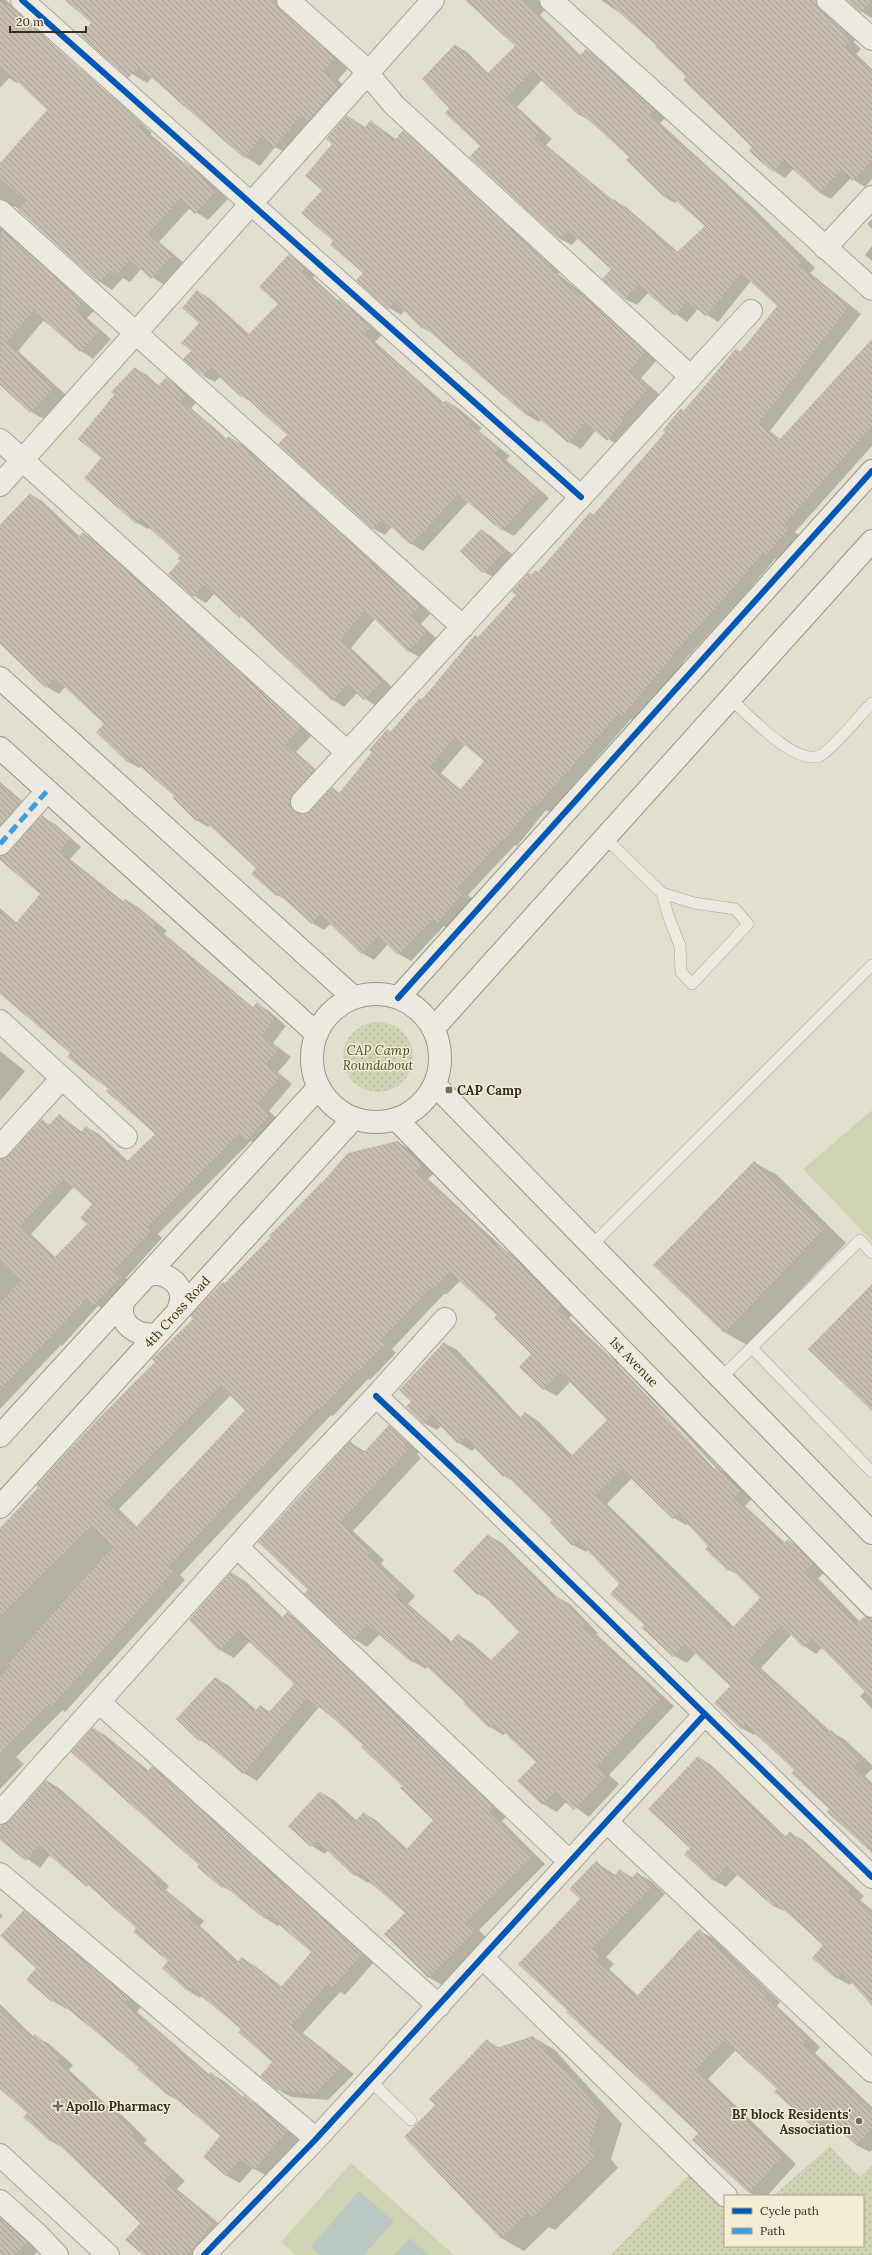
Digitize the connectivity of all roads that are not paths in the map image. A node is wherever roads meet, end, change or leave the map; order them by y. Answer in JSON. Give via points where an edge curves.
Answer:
{"nodes":[{"id":1,"x":22,"y":0,"type":"edge"},
{"id":2,"x":288,"y":0,"type":"edge"},
{"id":3,"x":433,"y":0,"type":"edge"},
{"id":4,"x":551,"y":0,"type":"edge"},
{"id":5,"x":828,"y":0,"type":"edge"},
{"id":6,"x":872,"y":39,"type":"edge"},
{"id":7,"x":368,"y":72,"type":"junction"},
{"id":8,"x":872,"y":196,"type":"edge"},
{"id":9,"x":250,"y":204,"type":"junction"},
{"id":10,"x":0,"y":211,"type":"edge"},
{"id":11,"x":825,"y":248,"type":"junction"},
{"id":12,"x":872,"y":289,"type":"edge"},
{"id":13,"x":751,"y":311,"type":"dead end"},
{"id":14,"x":136,"y":333,"type":"junction"},
{"id":15,"x":691,"y":377,"type":"junction"},
{"id":16,"x":0,"y":440,"type":"edge"},
{"id":17,"x":22,"y":460,"type":"junction"},
{"id":18,"x":872,"y":471,"type":"edge"},
{"id":19,"x":0,"y":485,"type":"edge"},
{"id":20,"x":581,"y":497,"type":"junction"},
{"id":21,"x":872,"y":542,"type":"edge"},
{"id":22,"x":462,"y":627,"type":"junction"},
{"id":23,"x":0,"y":678,"type":"edge"},
{"id":24,"x":731,"y":699,"type":"junction"},
{"id":25,"x":872,"y":703,"type":"edge"},
{"id":26,"x":0,"y":748,"type":"edge"},
{"id":27,"x":347,"y":752,"type":"junction"},
{"id":28,"x":47,"y":791,"type":"junction"},
{"id":29,"x":302,"y":802,"type":"dead end"},
{"id":30,"x":605,"y":838,"type":"junction"},
{"id":31,"x":0,"y":844,"type":"edge"},
{"id":32,"x":662,"y":893,"type":"junction"},
{"id":33,"x":872,"y":965,"type":"edge"},
{"id":34,"x":354,"y":998,"type":"junction"},
{"id":35,"x":398,"y":998,"type":"junction"},
{"id":36,"x":0,"y":1022,"type":"edge"},
{"id":37,"x":433,"y":1029,"type":"junction"},
{"id":38,"x":317,"y":1034,"type":"junction"},
{"id":39,"x":62,"y":1078,"type":"junction"},
{"id":40,"x":435,"y":1085,"type":"junction"},
{"id":41,"x":319,"y":1087,"type":"junction"},
{"id":42,"x":354,"y":1118,"type":"junction"},
{"id":43,"x":396,"y":1119,"type":"junction"},
{"id":44,"x":126,"y":1136,"type":"dead end"},
{"id":45,"x":0,"y":1147,"type":"edge"},
{"id":46,"x":592,"y":1246,"type":"junction"},
{"id":47,"x":872,"y":1253,"type":"edge"},
{"id":48,"x":145,"y":1276,"type":"junction"},
{"id":49,"x":123,"y":1302,"type":"junction"},
{"id":50,"x":178,"y":1311,"type":"junction"},
{"id":51,"x":445,"y":1319,"type":"dead end"},
{"id":52,"x":157,"y":1334,"type":"junction"},
{"id":53,"x":752,"y":1348,"type":"junction"},
{"id":54,"x":721,"y":1378,"type":"junction"},
{"id":55,"x":376,"y":1396,"type":"junction"},
{"id":56,"x":0,"y":1436,"type":"edge"},
{"id":57,"x":872,"y":1472,"type":"edge"},
{"id":58,"x":0,"y":1507,"type":"edge"},
{"id":59,"x":872,"y":1533,"type":"edge"},
{"id":60,"x":237,"y":1547,"type":"junction"},
{"id":61,"x":872,"y":1606,"type":"edge"},
{"id":62,"x":99,"y":1702,"type":"junction"},
{"id":63,"x":705,"y":1714,"type":"junction"},
{"id":64,"x":0,"y":1813,"type":"edge"},
{"id":65,"x":608,"y":1822,"type":"junction"},
{"id":66,"x":570,"y":1862,"type":"junction"},
{"id":67,"x":0,"y":1874,"type":"edge"},
{"id":68,"x":872,"y":1877,"type":"edge"},
{"id":69,"x":483,"y":1958,"type":"junction"},
{"id":70,"x":439,"y":2006,"type":"junction"},
{"id":71,"x":872,"y":2071,"type":"edge"},
{"id":72,"x":368,"y":2080,"type":"junction"},
{"id":73,"x":411,"y":2120,"type":"dead end"},
{"id":74,"x":316,"y":2139,"type":"junction"},
{"id":75,"x":0,"y":2155,"type":"edge"},
{"id":76,"x":725,"y":2195,"type":"edge"},
{"id":77,"x":0,"y":2201,"type":"edge"},
{"id":78,"x":101,"y":2253,"type":"edge"},
{"id":79,"x":57,"y":2255,"type":"edge"},
{"id":80,"x":204,"y":2255,"type":"edge"}],
"edges":[{"from":1,"to":9,"type":"street"},
{"from":2,"to":7,"type":"street"},
{"from":3,"to":7,"type":"street"},
{"from":4,"to":11,"type":"street"},
{"from":5,"to":6,"type":"street"},
{"from":7,"to":9,"type":"street"},
{"from":7,"to":15,"type":"street","via":[[394,105]]},
{"from":8,"to":11,"type":"street"},
{"from":9,"to":14,"type":"street"},
{"from":9,"to":20,"type":"street"},
{"from":10,"to":14,"type":"street"},
{"from":11,"to":12,"type":"street"},
{"from":13,"to":15,"type":"street"},
{"from":14,"to":17,"type":"street"},
{"from":14,"to":22,"type":"street"},
{"from":15,"to":20,"type":"street"},
{"from":16,"to":17,"type":"street"},
{"from":17,"to":19,"type":"street"},
{"from":17,"to":27,"type":"street"},
{"from":18,"to":35,"type":"street"},
{"from":20,"to":22,"type":"street"},
{"from":21,"to":24,"type":"street"},
{"from":22,"to":27,"type":"street"},
{"from":23,"to":34,"type":"street"},
{"from":24,"to":25,"type":"lane","via":[[790,750],[806,757],[822,755]]},
{"from":24,"to":30,"type":"street"},
{"from":26,"to":28,"type":"street"},
{"from":27,"to":29,"type":"street"},
{"from":28,"to":31,"type":"street"},
{"from":28,"to":38,"type":"street"},
{"from":30,"to":32,"type":"lane"},
{"from":30,"to":37,"type":"street"},
{"from":32,"to":32,"type":"lane","via":[[680,946],[681,972],[692,984],[748,924],[735,909],[694,903]]},
{"from":33,"to":46,"type":"lane"},
{"from":34,"to":35,"type":"street","via":[[379,994]]},
{"from":34,"to":38,"type":"street","via":[[337,1007],[322,1023]]},
{"from":35,"to":37,"type":"street","via":[[418,1009]]},
{"from":36,"to":39,"type":"street"},
{"from":37,"to":40,"type":"street","via":[[438,1041],[440,1069]]},
{"from":38,"to":41,"type":"street","via":[[314,1044],[314,1070]]},
{"from":39,"to":44,"type":"street"},
{"from":39,"to":45,"type":"street"},
{"from":40,"to":43,"type":"street","via":[[416,1109]]},
{"from":40,"to":46,"type":"street"},
{"from":41,"to":42,"type":"street","via":[[337,1108]]},
{"from":41,"to":48,"type":"street"},
{"from":42,"to":43,"type":"street","via":[[374,1122]]},
{"from":42,"to":50,"type":"street","name":"4th Cross Road"},
{"from":43,"to":61,"type":"street","name":"1st Avenue"},
{"from":46,"to":54,"type":"street"},
{"from":47,"to":53,"type":"lane","via":[[860,1240]]},
{"from":48,"to":49,"type":"street"},
{"from":48,"to":50,"type":"street","via":[[156,1273],[166,1275],[172,1280],[180,1290]]},
{"from":49,"to":52,"type":"street","via":[[123,1319],[130,1328],[146,1335]]},
{"from":49,"to":56,"type":"street"},
{"from":50,"to":52,"type":"street","name":"4th Cross Road"},
{"from":51,"to":55,"type":"street"},
{"from":52,"to":58,"type":"street","name":"4th Cross Road"},
{"from":53,"to":54,"type":"lane"},
{"from":53,"to":57,"type":"lane"},
{"from":54,"to":59,"type":"street"},
{"from":55,"to":60,"type":"street"},
{"from":55,"to":63,"type":"street"},
{"from":60,"to":62,"type":"street"},
{"from":60,"to":66,"type":"street"},
{"from":62,"to":64,"type":"street"},
{"from":62,"to":70,"type":"street"},
{"from":63,"to":65,"type":"street"},
{"from":63,"to":68,"type":"street"},
{"from":65,"to":66,"type":"street"},
{"from":65,"to":71,"type":"street"},
{"from":66,"to":69,"type":"street"},
{"from":67,"to":74,"type":"street"},
{"from":69,"to":70,"type":"street"},
{"from":69,"to":76,"type":"street"},
{"from":70,"to":72,"type":"street"},
{"from":72,"to":73,"type":"lane"},
{"from":72,"to":74,"type":"street"},
{"from":74,"to":80,"type":"street"},
{"from":75,"to":78,"type":"street"},
{"from":77,"to":79,"type":"street"}]}
